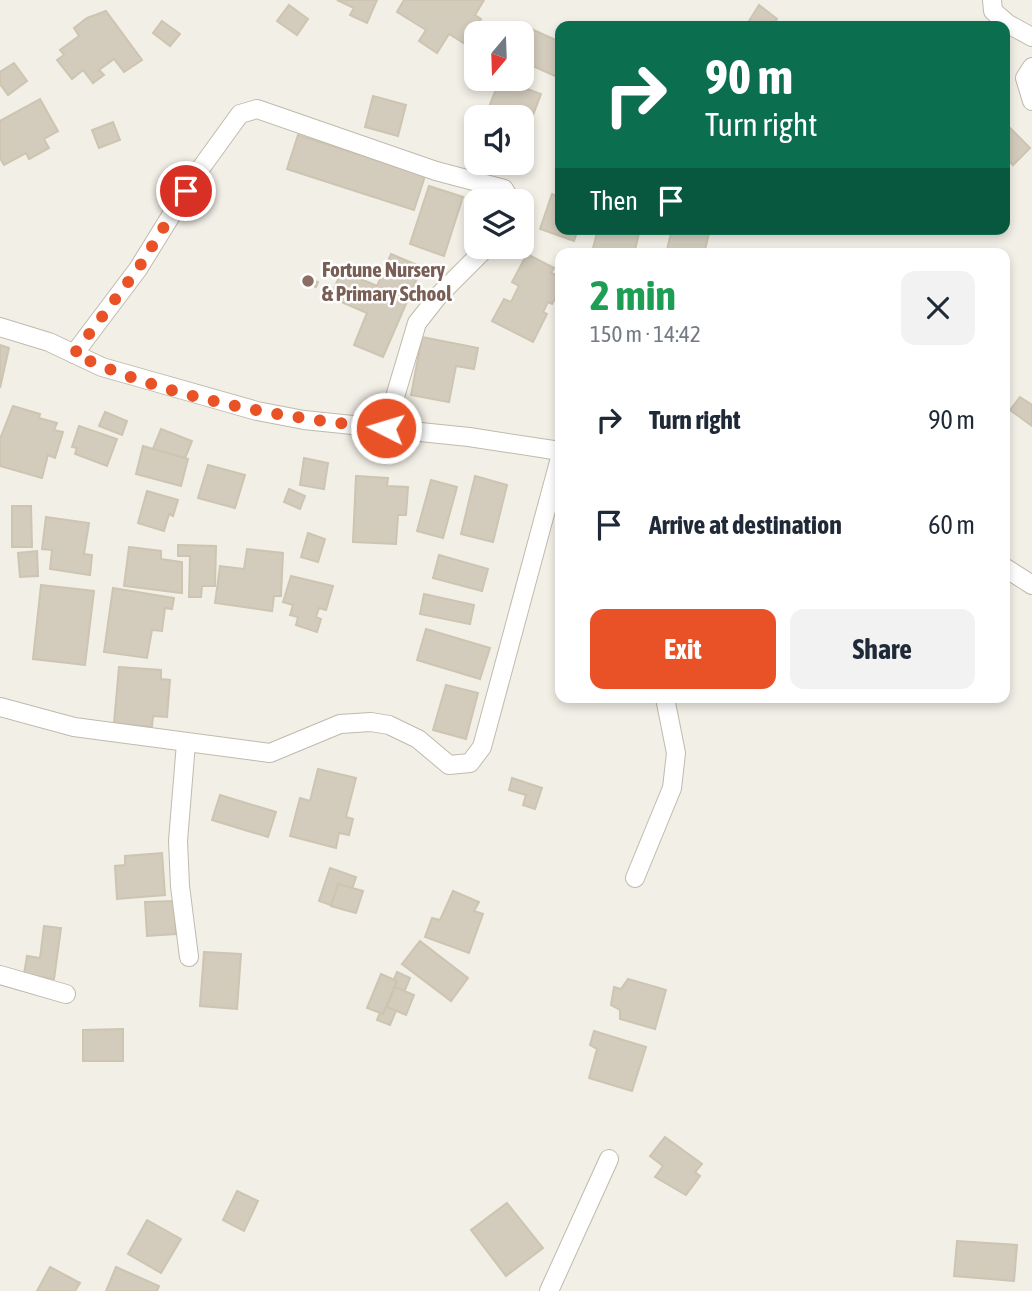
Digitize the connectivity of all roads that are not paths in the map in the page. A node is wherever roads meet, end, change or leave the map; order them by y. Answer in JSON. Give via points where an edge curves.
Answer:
{"nodes":[{"id":1,"x":992,"y":0,"type":"edge"},
{"id":2,"x":1005,"y":21,"type":"edge"},
{"id":3,"x":1010,"y":25,"type":"edge"},
{"id":4,"x":1032,"y":37,"type":"edge"},
{"id":5,"x":1032,"y":67,"type":"edge"},
{"id":6,"x":1032,"y":101,"type":"edge"},
{"id":7,"x":504,"y":189,"type":"edge"},
{"id":8,"x":475,"y":259,"type":"edge"},
{"id":9,"x":0,"y":327,"type":"edge"},
{"id":10,"x":74,"y":354,"type":"junction"},
{"id":11,"x":386,"y":428,"type":"junction"},
{"id":12,"x":555,"y":450,"type":"edge"},
{"id":13,"x":555,"y":477,"type":"edge"},
{"id":14,"x":1010,"y":571,"type":"edge"},
{"id":15,"x":1032,"y":585,"type":"edge"},
{"id":16,"x":666,"y":703,"type":"edge"},
{"id":17,"x":0,"y":707,"type":"edge"},
{"id":18,"x":186,"y":743,"type":"junction"},
{"id":19,"x":635,"y":878,"type":"dead end"},
{"id":20,"x":190,"y":957,"type":"dead end"},
{"id":21,"x":0,"y":975,"type":"edge"},
{"id":22,"x":66,"y":994,"type":"dead end"},
{"id":23,"x":609,"y":1159,"type":"dead end"},
{"id":24,"x":549,"y":1291,"type":"edge"}],
"edges":[{"from":1,"to":2,"type":"street","via":[[993,11]]},
{"from":3,"to":4,"type":"street"},
{"from":5,"to":6,"type":"street","via":[[1025,78]]},
{"from":7,"to":10,"type":"street","via":[[257,109],[240,114],[138,269]]},
{"from":8,"to":11,"type":"street","via":[[417,323]]},
{"from":9,"to":10,"type":"street"},
{"from":10,"to":11,"type":"street","via":[[102,367],[257,411],[304,421]]},
{"from":11,"to":12,"type":"street"},
{"from":13,"to":18,"type":"street","via":[[482,747],[470,762],[449,765],[418,739],[389,725],[361,721],[340,724],[270,753]]},
{"from":14,"to":15,"type":"street"},
{"from":16,"to":19,"type":"street","via":[[676,753],[672,788]]},
{"from":17,"to":18,"type":"street","via":[[74,727]]},
{"from":18,"to":20,"type":"street","via":[[178,854]]},
{"from":21,"to":22,"type":"street"},
{"from":23,"to":24,"type":"street"}]}
